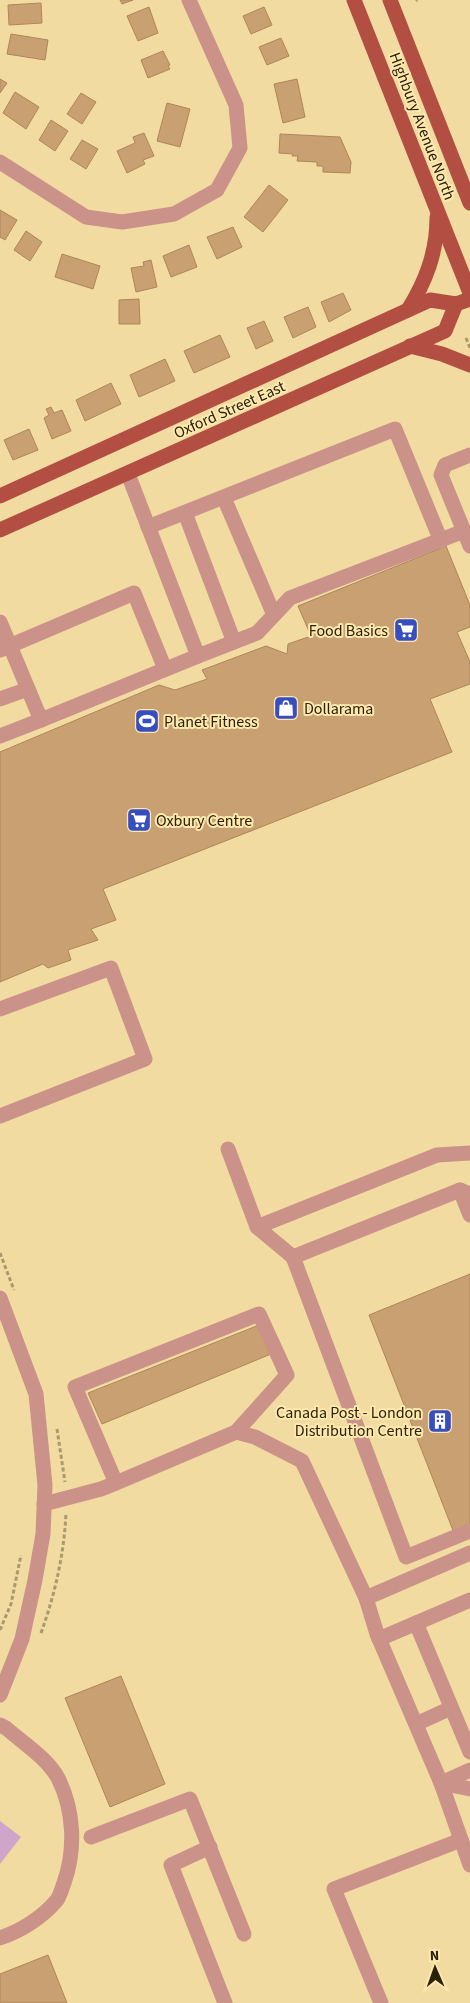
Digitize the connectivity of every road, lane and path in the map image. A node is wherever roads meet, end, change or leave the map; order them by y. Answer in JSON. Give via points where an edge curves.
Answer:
{"nodes":[{"id":1,"x":189,"y":0,"type":"edge"},
{"id":2,"x":354,"y":0,"type":"edge"},
{"id":3,"x":390,"y":0,"type":"edge"},
{"id":4,"x":0,"y":162,"type":"edge"},
{"id":5,"x":470,"y":203,"type":"edge"},
{"id":6,"x":437,"y":210,"type":"junction"},
{"id":7,"x":470,"y":293,"type":"edge"},
{"id":8,"x":463,"y":302,"type":"edge"},
{"id":9,"x":408,"y":310,"type":"junction"},
{"id":10,"x":466,"y":338,"type":"dead end"},
{"id":11,"x":469,"y":345,"type":"edge"},
{"id":12,"x":410,"y":346,"type":"junction"},
{"id":13,"x":470,"y":365,"type":"edge"},
{"id":14,"x":470,"y":455,"type":"edge"},
{"id":15,"x":128,"y":474,"type":"junction"},
{"id":16,"x":0,"y":496,"type":"edge"},
{"id":17,"x":224,"y":498,"type":"junction"},
{"id":18,"x":185,"y":513,"type":"junction"},
{"id":19,"x":148,"y":527,"type":"junction"},
{"id":20,"x":0,"y":530,"type":"edge"},
{"id":21,"x":464,"y":531,"type":"junction"},
{"id":22,"x":441,"y":541,"type":"junction"},
{"id":23,"x":470,"y":546,"type":"edge"},
{"id":24,"x":274,"y":615,"type":"junction"},
{"id":25,"x":0,"y":622,"type":"edge"},
{"id":26,"x":234,"y":642,"type":"junction"},
{"id":27,"x":5,"y":648,"type":"edge"},
{"id":28,"x":198,"y":656,"type":"junction"},
{"id":29,"x":165,"y":669,"type":"junction"},
{"id":30,"x":28,"y":689,"type":"junction"},
{"id":31,"x":0,"y":699,"type":"edge"},
{"id":32,"x":41,"y":720,"type":"junction"},
{"id":33,"x":0,"y":736,"type":"edge"},
{"id":34,"x":0,"y":1009,"type":"edge"},
{"id":35,"x":0,"y":1116,"type":"edge"},
{"id":36,"x":228,"y":1149,"type":"dead end"},
{"id":37,"x":470,"y":1154,"type":"edge"},
{"id":38,"x":465,"y":1192,"type":"edge"},
{"id":39,"x":470,"y":1215,"type":"edge"},
{"id":40,"x":257,"y":1227,"type":"junction"},
{"id":41,"x":293,"y":1257,"type":"junction"},
{"id":42,"x":0,"y":1298,"type":"edge"},
{"id":43,"x":236,"y":1432,"type":"junction"},
{"id":44,"x":116,"y":1483,"type":"junction"},
{"id":45,"x":44,"y":1504,"type":"junction"},
{"id":46,"x":470,"y":1531,"type":"edge"},
{"id":47,"x":23,"y":1547,"type":"dead end"},
{"id":48,"x":470,"y":1553,"type":"edge"},
{"id":49,"x":366,"y":1598,"type":"junction"},
{"id":50,"x":470,"y":1600,"type":"edge"},
{"id":51,"x":416,"y":1623,"type":"junction"},
{"id":52,"x":0,"y":1630,"type":"edge"},
{"id":53,"x":379,"y":1639,"type":"junction"},
{"id":54,"x":0,"y":1695,"type":"edge"},
{"id":55,"x":451,"y":1708,"type":"junction"},
{"id":56,"x":416,"y":1724,"type":"junction"},
{"id":57,"x":0,"y":1725,"type":"edge"},
{"id":58,"x":470,"y":1752,"type":"edge"},
{"id":59,"x":470,"y":1770,"type":"edge"},
{"id":60,"x":442,"y":1783,"type":"junction"},
{"id":61,"x":470,"y":1788,"type":"edge"},
{"id":62,"x":91,"y":1837,"type":"dead end"},
{"id":63,"x":461,"y":1840,"type":"junction"},
{"id":64,"x":210,"y":1847,"type":"junction"},
{"id":65,"x":470,"y":1865,"type":"edge"},
{"id":66,"x":244,"y":1934,"type":"dead end"},
{"id":67,"x":0,"y":1938,"type":"edge"},
{"id":68,"x":225,"y":2003,"type":"edge"},
{"id":69,"x":381,"y":2003,"type":"edge"}],
"edges":[{"from":1,"to":4,"type":"street","via":[[236,105],[240,148],[216,190],[174,214],[122,222],[86,217]]},
{"from":2,"to":6,"type":"main road","name":"Highbury Avenue North"},
{"from":3,"to":5,"type":"main road","name":"Highbury Avenue North"},
{"from":6,"to":7,"type":"main road","name":"Highbury Avenue North"},
{"from":6,"to":9,"type":"main road","via":[[434,252],[422,286]]},
{"from":8,"to":9,"type":"main road","name":"Oxford Street East","via":[[430,300]]},
{"from":8,"to":12,"type":"main road","name":"Oxford Street East","via":[[445,331]]},
{"from":9,"to":16,"type":"main road","name":"Oxford Street East"},
{"from":10,"to":11,"type":"path"},
{"from":12,"to":13,"type":"main road"},
{"from":12,"to":15,"type":"main road","name":"Oxford Street East"},
{"from":14,"to":21,"type":"street","via":[[445,465],[440,475]]},
{"from":15,"to":19,"type":"street"},
{"from":15,"to":20,"type":"main road","name":"Oxford Street East"},
{"from":17,"to":18,"type":"street"},
{"from":17,"to":22,"type":"street","via":[[395,429]]},
{"from":17,"to":24,"type":"street"},
{"from":18,"to":19,"type":"street"},
{"from":18,"to":26,"type":"street"},
{"from":19,"to":28,"type":"street"},
{"from":21,"to":22,"type":"street"},
{"from":21,"to":23,"type":"street"},
{"from":22,"to":24,"type":"street","via":[[290,598]]},
{"from":24,"to":26,"type":"street","via":[[257,633]]},
{"from":25,"to":27,"type":"street"},
{"from":26,"to":28,"type":"street"},
{"from":27,"to":29,"type":"street","via":[[134,593]]},
{"from":27,"to":30,"type":"street"},
{"from":28,"to":29,"type":"street"},
{"from":29,"to":32,"type":"street"},
{"from":30,"to":31,"type":"street"},
{"from":30,"to":32,"type":"street"},
{"from":32,"to":33,"type":"street"},
{"from":34,"to":35,"type":"street","via":[[111,968],[145,1059]]},
{"from":36,"to":40,"type":"street"},
{"from":37,"to":40,"type":"street","via":[[437,1155]]},
{"from":38,"to":39,"type":"street"},
{"from":38,"to":41,"type":"street"},
{"from":40,"to":41,"type":"street"},
{"from":41,"to":46,"type":"street","via":[[406,1557]]},
{"from":42,"to":45,"type":"street","via":[[36,1394]]},
{"from":43,"to":44,"type":"street"},
{"from":43,"to":44,"type":"street","via":[[287,1376],[259,1314],[75,1387]]},
{"from":43,"to":49,"type":"street","via":[[255,1437],[302,1461]]},
{"from":44,"to":45,"type":"street"},
{"from":45,"to":54,"type":"street","via":[[42,1544],[22,1639]]},
{"from":47,"to":52,"type":"path","via":[[11,1604]]},
{"from":48,"to":49,"type":"street"},
{"from":49,"to":53,"type":"street"},
{"from":50,"to":51,"type":"street"},
{"from":51,"to":53,"type":"street"},
{"from":51,"to":55,"type":"street"},
{"from":53,"to":56,"type":"street"},
{"from":55,"to":56,"type":"street"},
{"from":55,"to":58,"type":"street"},
{"from":56,"to":60,"type":"street"},
{"from":57,"to":67,"type":"street","via":[[40,1757],[57,1777],[67,1804],[72,1835],[69,1869],[58,1899],[36,1919]]},
{"from":59,"to":60,"type":"street"},
{"from":60,"to":61,"type":"street"},
{"from":60,"to":63,"type":"street"},
{"from":62,"to":64,"type":"street","via":[[190,1799]]},
{"from":63,"to":65,"type":"street"},
{"from":63,"to":69,"type":"street","via":[[334,1889]]},
{"from":64,"to":66,"type":"street"},
{"from":64,"to":68,"type":"street","via":[[171,1864]]}]}
